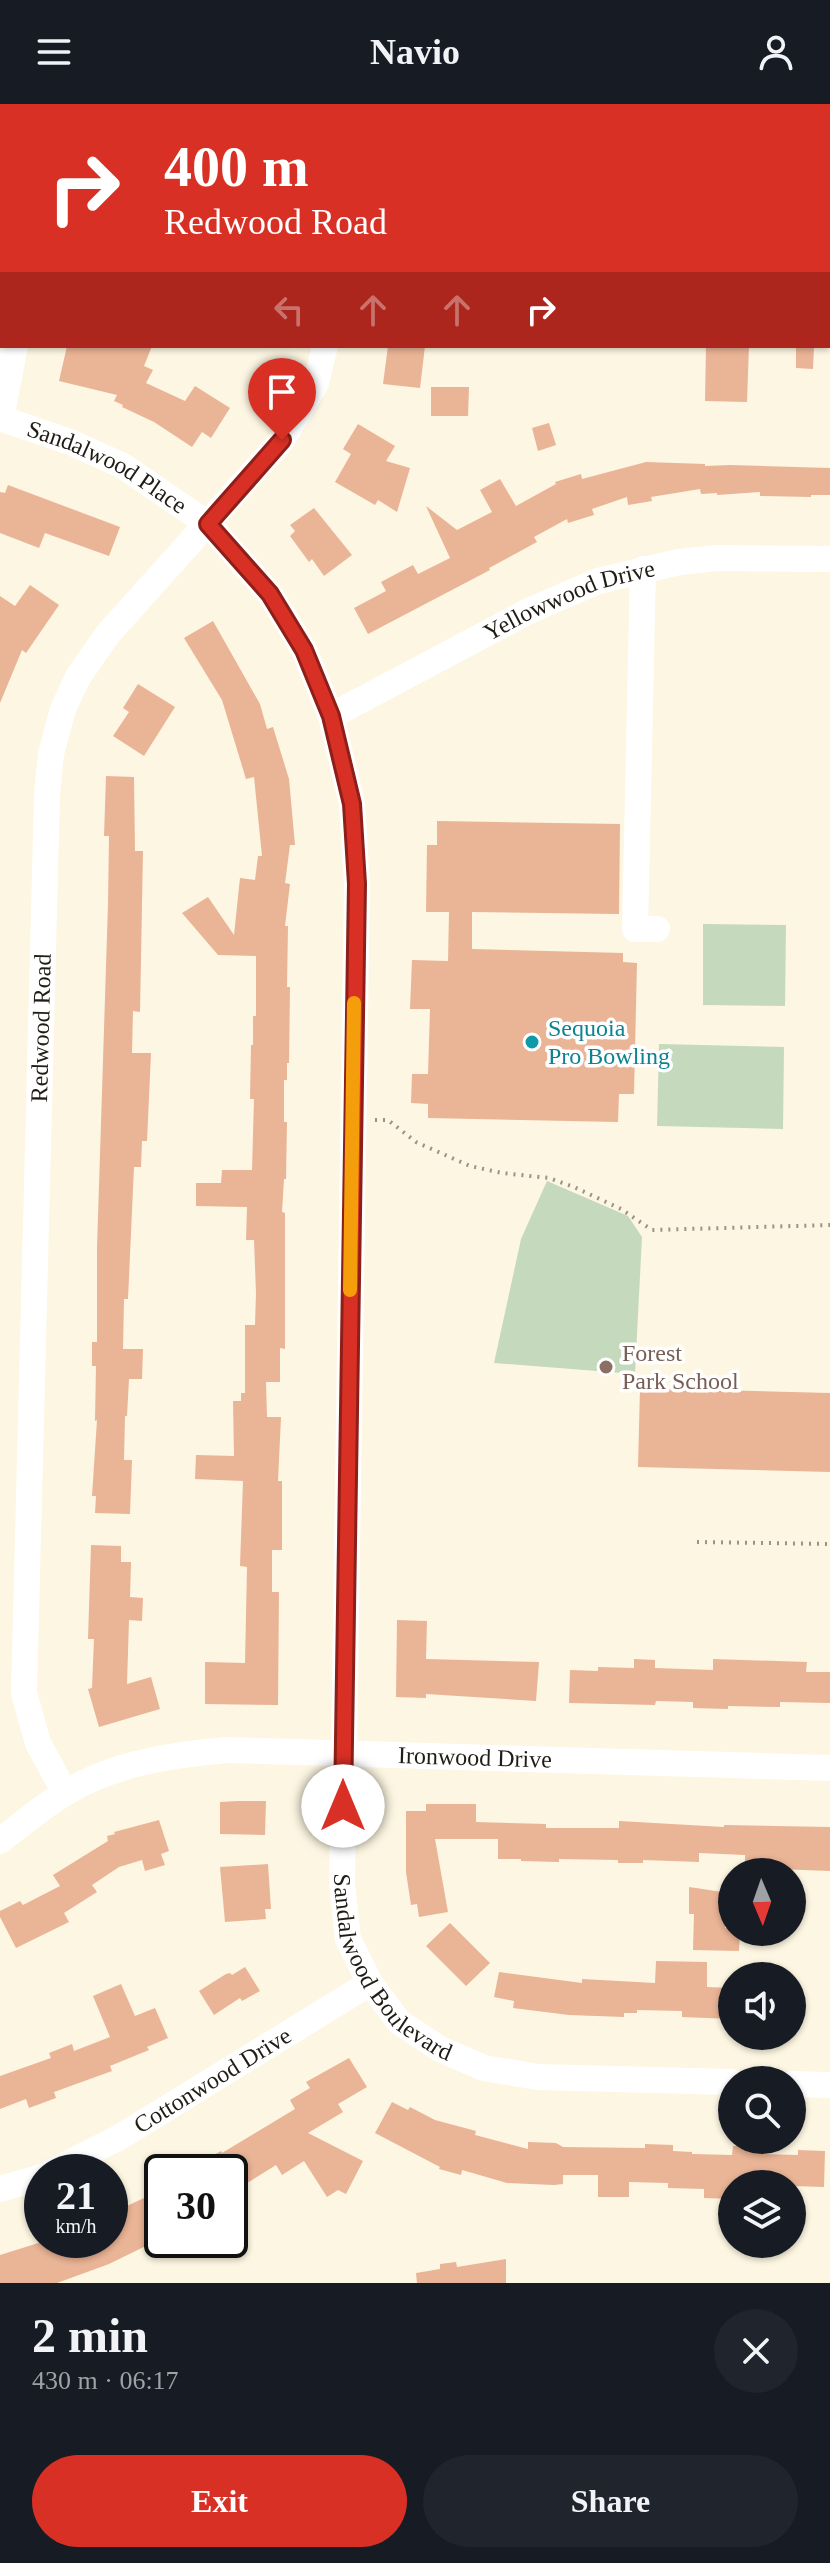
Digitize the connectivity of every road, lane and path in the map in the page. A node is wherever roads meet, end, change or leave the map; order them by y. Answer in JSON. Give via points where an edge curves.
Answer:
{"nodes":[{"id":1,"x":15,"y":348,"type":"edge"},
{"id":2,"x":325,"y":348,"type":"edge"},
{"id":3,"x":1,"y":418,"type":"edge"},
{"id":4,"x":208,"y":524,"type":"junction"},
{"id":5,"x":830,"y":559,"type":"edge"},
{"id":6,"x":643,"y":569,"type":"junction"},
{"id":7,"x":331,"y":716,"type":"junction"},
{"id":8,"x":657,"y":929,"type":"dead end"},
{"id":9,"x":352,"y":1120,"type":"junction"},
{"id":10,"x":830,"y":1225,"type":"edge"},
{"id":11,"x":697,"y":1542,"type":"dead end"},
{"id":12,"x":830,"y":1544,"type":"edge"},
{"id":13,"x":343,"y":1753,"type":"junction"},
{"id":14,"x":830,"y":1768,"type":"edge"},
{"id":15,"x":65,"y":1793,"type":"junction"},
{"id":16,"x":0,"y":1841,"type":"edge"},
{"id":17,"x":370,"y":1983,"type":"junction"},
{"id":18,"x":718,"y":2082,"type":"edge"},
{"id":19,"x":806,"y":2084,"type":"edge"},
{"id":20,"x":830,"y":2085,"type":"edge"},
{"id":21,"x":86,"y":2154,"type":"edge"},
{"id":22,"x":24,"y":2182,"type":"edge"},
{"id":23,"x":0,"y":2189,"type":"edge"}],
"edges":[{"from":1,"to":3,"type":"street"},
{"from":2,"to":4,"type":"street","name":"Redwood Road","via":[[316,383],[282,440]]},
{"from":3,"to":4,"type":"street","name":"Sandalwood Place","via":[[123,466]]},
{"from":4,"to":7,"type":"street","name":"Sandalwood Boulevard","via":[[270,594],[304,650]]},
{"from":4,"to":15,"type":"street","name":"Redwood Road","via":[[107,635],[78,677],[51,754],[24,1693],[38,1743]]},
{"from":5,"to":6,"type":"street","name":"Yellowwood Drive","via":[[718,558]]},
{"from":6,"to":7,"type":"street","name":"Yellowwood Drive","via":[[598,581],[529,611]]},
{"from":6,"to":8,"type":"street","via":[[635,929]]},
{"from":7,"to":9,"type":"street","name":"Sandalwood Boulevard","via":[[352,804],[357,884]]},
{"from":9,"to":10,"type":"path","via":[[388,1120],[416,1142],[470,1166],[574,1187],[652,1230]]},
{"from":9,"to":13,"type":"street","name":"Sandalwood Boulevard"},
{"from":11,"to":12,"type":"path"},
{"from":13,"to":14,"type":"street","name":"Ironwood Drive"},
{"from":13,"to":15,"type":"street","name":"Ironwood Drive","via":[[186,1754],[104,1774]]},
{"from":13,"to":17,"type":"street","name":"Sandalwood Boulevard","via":[[342,1884],[348,1939]]},
{"from":15,"to":16,"type":"street","name":"Ironwood Drive"},
{"from":17,"to":18,"type":"street","name":"Sandalwood Boulevard","via":[[399,2022],[440,2049],[484,2068],[538,2077]]},
{"from":17,"to":21,"type":"street","name":"Cottonwood Drive"},
{"from":19,"to":20,"type":"street"},
{"from":22,"to":23,"type":"street"}]}
